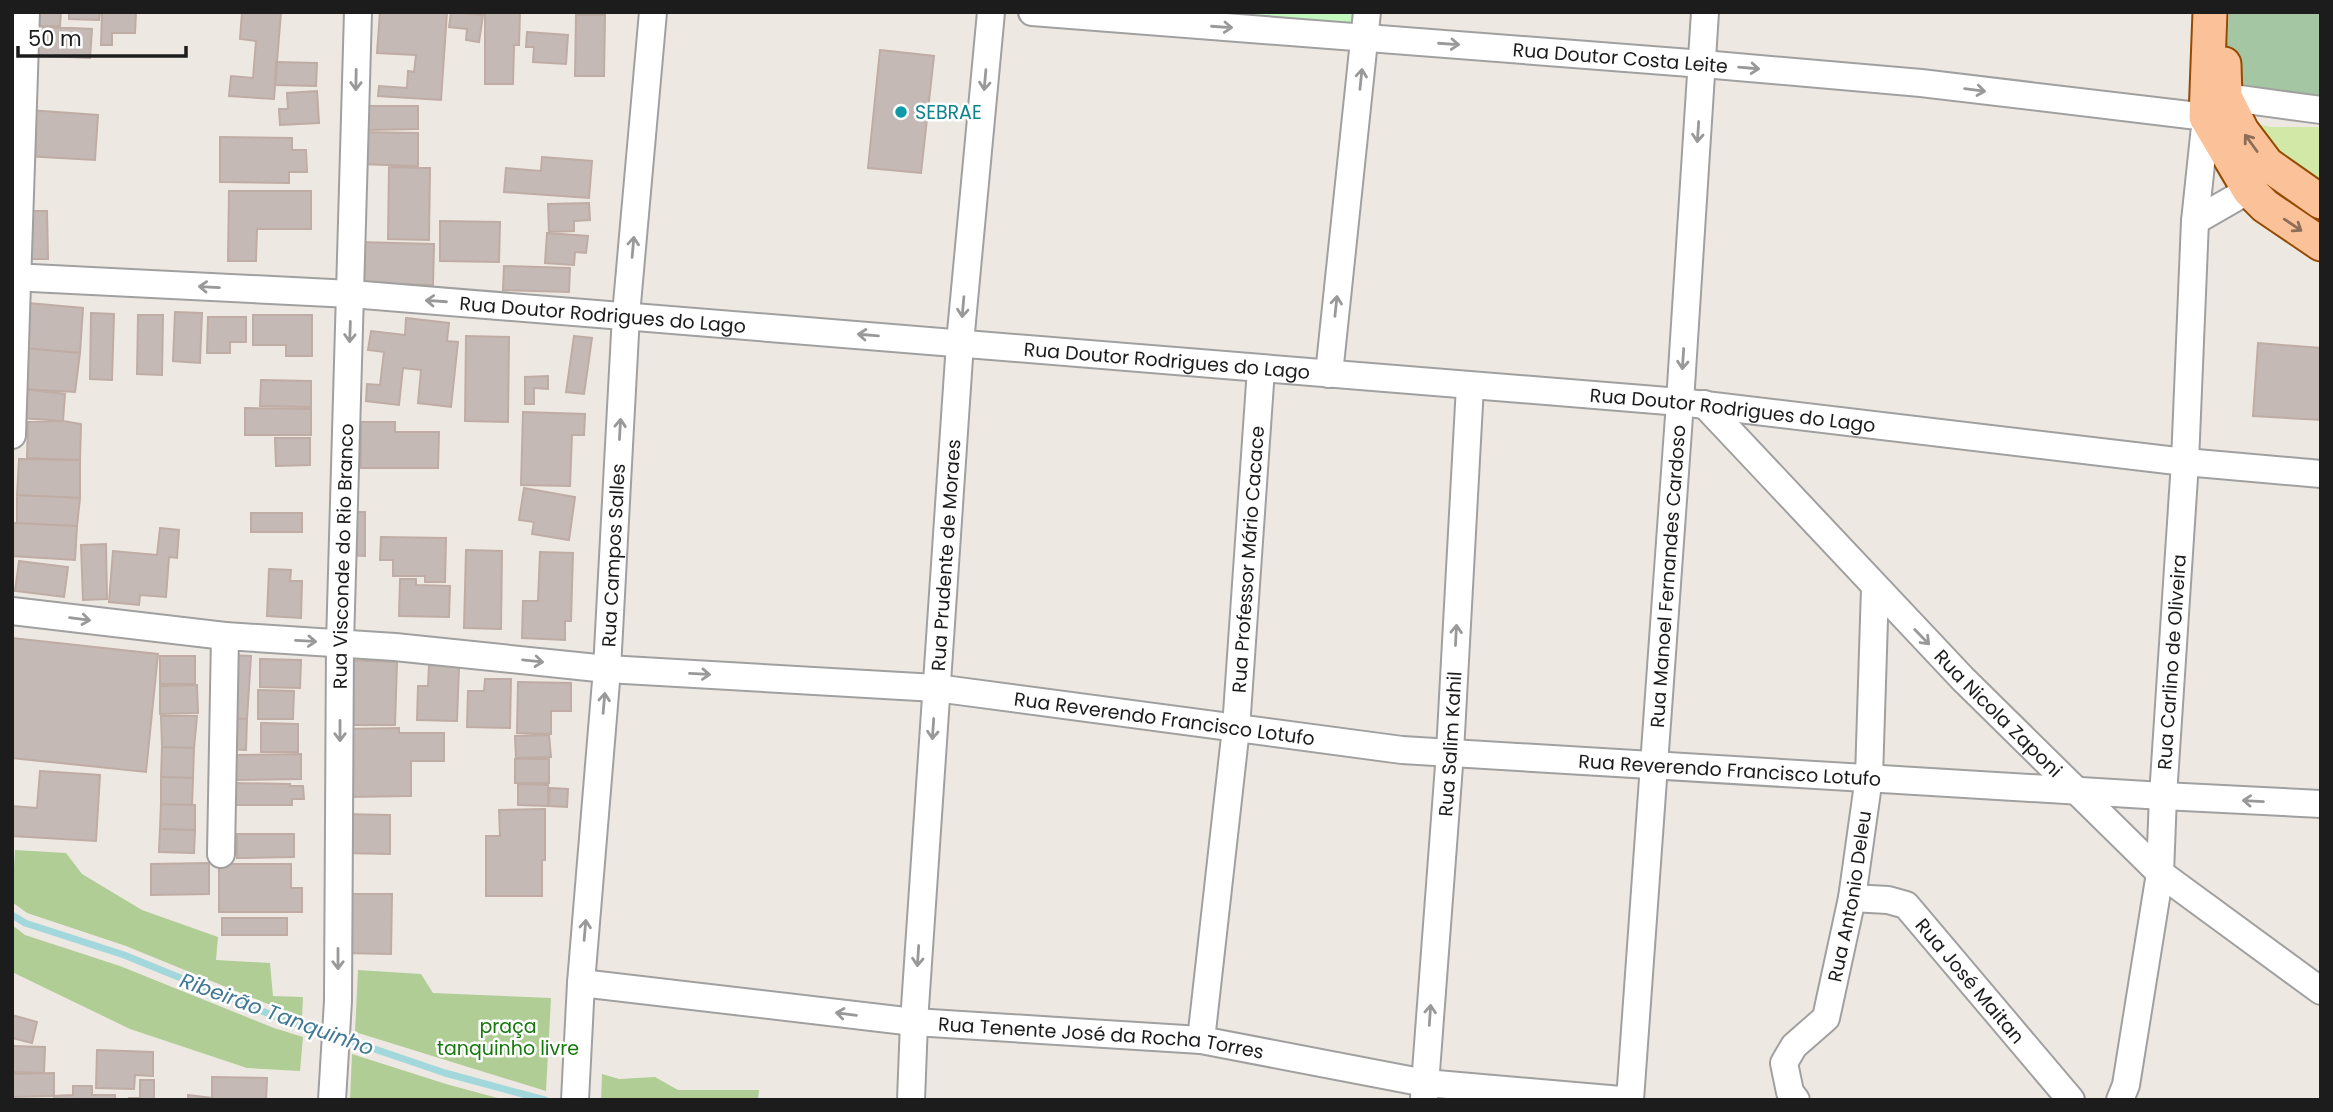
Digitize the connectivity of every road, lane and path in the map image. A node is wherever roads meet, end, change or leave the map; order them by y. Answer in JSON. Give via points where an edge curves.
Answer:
{"nodes":[{"id":1,"x":26,"y":12,"type":"edge"},
{"id":2,"x":358,"y":12,"type":"edge"},
{"id":3,"x":653,"y":12,"type":"edge"},
{"id":4,"x":991,"y":12,"type":"edge"},
{"id":5,"x":1032,"y":12,"type":"edge"},
{"id":6,"x":1705,"y":12,"type":"edge"},
{"id":7,"x":2210,"y":12,"type":"edge"},
{"id":8,"x":2224,"y":12,"type":"edge"},
{"id":9,"x":1366,"y":25,"type":"edge"},
{"id":10,"x":1703,"y":64,"type":"junction"},
{"id":11,"x":2216,"y":107,"type":"junction"},
{"id":12,"x":2321,"y":110,"type":"edge"},
{"id":13,"x":2249,"y":190,"type":"junction"},
{"id":14,"x":2321,"y":202,"type":"edge"},
{"id":15,"x":2195,"y":221,"type":"junction"},
{"id":16,"x":2321,"y":244,"type":"edge"},
{"id":17,"x":15,"y":277,"type":"edge"},
{"id":18,"x":351,"y":294,"type":"junction"},
{"id":19,"x":626,"y":315,"type":"junction"},
{"id":20,"x":960,"y":343,"type":"junction"},
{"id":21,"x":1261,"y":369,"type":"junction"},
{"id":22,"x":1329,"y":373,"type":"junction"},
{"id":23,"x":1470,"y":386,"type":"junction"},
{"id":24,"x":1692,"y":403,"type":"junction"},
{"id":25,"x":12,"y":435,"type":"edge"},
{"id":26,"x":2185,"y":462,"type":"junction"},
{"id":27,"x":2321,"y":474,"type":"edge"},
{"id":28,"x":1875,"y":587,"type":"junction"},
{"id":29,"x":12,"y":611,"type":"edge"},
{"id":30,"x":225,"y":636,"type":"junction"},
{"id":31,"x":340,"y":643,"type":"junction"},
{"id":32,"x":607,"y":668,"type":"junction"},
{"id":33,"x":936,"y":688,"type":"junction"},
{"id":34,"x":1236,"y":728,"type":"junction"},
{"id":35,"x":1450,"y":752,"type":"junction"},
{"id":36,"x":1655,"y":765,"type":"junction"},
{"id":37,"x":1869,"y":777,"type":"junction"},
{"id":38,"x":2075,"y":791,"type":"junction"},
{"id":39,"x":2163,"y":796,"type":"junction"},
{"id":40,"x":2321,"y":804,"type":"edge"},
{"id":41,"x":221,"y":854,"type":"dead end"},
{"id":42,"x":2160,"y":873,"type":"junction"},
{"id":43,"x":1852,"y":898,"type":"junction"},
{"id":44,"x":581,"y":983,"type":"junction"},
{"id":45,"x":2321,"y":991,"type":"edge"},
{"id":46,"x":914,"y":1022,"type":"junction"},
{"id":47,"x":1201,"y":1041,"type":"junction"},
{"id":48,"x":1424,"y":1091,"type":"edge"},
{"id":49,"x":575,"y":1098,"type":"edge"},
{"id":50,"x":332,"y":1100,"type":"edge"},
{"id":51,"x":911,"y":1100,"type":"edge"},
{"id":52,"x":1621,"y":1100,"type":"edge"},
{"id":53,"x":1630,"y":1100,"type":"edge"},
{"id":54,"x":1796,"y":1100,"type":"edge"},
{"id":55,"x":2071,"y":1100,"type":"edge"},
{"id":56,"x":2120,"y":1100,"type":"edge"}],
"edges":[{"from":1,"to":17,"type":"street"},
{"from":2,"to":18,"type":"street","name":"Rua Visconde do Rio Branco","one_way":true},
{"from":19,"to":3,"type":"street","name":"Rua Campos Salles","one_way":true},
{"from":4,"to":20,"type":"street","name":"Rua Prudente de Moraes","one_way":true},
{"from":5,"to":9,"type":"street","name":"Rua Doutor Costa Leite","one_way":true},
{"from":6,"to":10,"type":"street","name":"Rua Manoel Fernandes Cardoso"},
{"from":7,"to":11,"type":"main road","name":"Rua Carlino de Oliveira"},
{"from":8,"to":11,"type":"main road","name":"Rua Carlino de Oliveira"},
{"from":9,"to":10,"type":"street","name":"Rua Doutor Costa Leite","one_way":true},
{"from":22,"to":9,"type":"street","one_way":true},
{"from":10,"to":11,"type":"street","name":"Rua Doutor Costa Leite","one_way":true},
{"from":10,"to":24,"type":"street","name":"Rua Manoel Fernandes Cardoso","one_way":true},
{"from":11,"to":12,"type":"street","name":"Rua Doutor Costa Leite"},
{"from":11,"to":13,"type":"main road"},
{"from":14,"to":11,"type":"main road","one_way":true,"via":[[2267,164]]},
{"from":11,"to":15,"type":"street","name":"Rua Carlino de Oliveira"},
{"from":13,"to":15,"type":"street"},
{"from":13,"to":16,"type":"main road","one_way":true},
{"from":15,"to":26,"type":"street","name":"Rua Carlino de Oliveira"},
{"from":18,"to":17,"type":"street","name":"Rua Doutor Rodrigues do Lago","one_way":true},
{"from":17,"to":25,"type":"street"},
{"from":19,"to":18,"type":"street","name":"Rua Doutor Rodrigues do Lago","one_way":true},
{"from":18,"to":31,"type":"street","name":"Rua Visconde do Rio Branco","one_way":true},
{"from":20,"to":19,"type":"street","name":"Rua Doutor Rodrigues do Lago","one_way":true},
{"from":32,"to":19,"type":"street","name":"Rua Campos Salles","one_way":true},
{"from":20,"to":21,"type":"street","name":"Rua Doutor Rodrigues do Lago"},
{"from":20,"to":33,"type":"street","name":"Rua Prudente de Moraes"},
{"from":21,"to":22,"type":"street","name":"Rua Doutor Rodrigues do Lago"},
{"from":21,"to":34,"type":"street","name":"Rua Professor Mário Cacace"},
{"from":22,"to":23,"type":"street","name":"Rua Doutor Rodrigues do Lago"},
{"from":23,"to":24,"type":"street","name":"Rua Doutor Rodrigues do Lago"},
{"from":35,"to":23,"type":"street","name":"Rua Salim Kahil","one_way":true},
{"from":24,"to":26,"type":"street","name":"Rua Doutor Rodrigues do Lago"},
{"from":24,"to":28,"type":"street","name":"Rua Nicola Zaponi"},
{"from":24,"to":36,"type":"street","name":"Rua Manoel Fernandes Cardoso"},
{"from":26,"to":27,"type":"street","name":"Rua Doutor Rodrigues do Lago"},
{"from":26,"to":39,"type":"street","name":"Rua Carlino de Oliveira"},
{"from":28,"to":37,"type":"street","name":"Rua Antonio Deleu"},
{"from":28,"to":38,"type":"street","name":"Rua Nicola Zaponi","one_way":true},
{"from":29,"to":30,"type":"street","name":"Rua Reverendo Francisco Lotufo","one_way":true},
{"from":30,"to":31,"type":"street","name":"Rua Reverendo Francisco Lotufo","one_way":true},
{"from":30,"to":41,"type":"street"},
{"from":31,"to":32,"type":"street","name":"Rua Reverendo Francisco Lotufo","one_way":true},
{"from":31,"to":50,"type":"street","name":"Rua Visconde do Rio Branco","one_way":true,"via":[[338,1001]]},
{"from":32,"to":33,"type":"street","name":"Rua Reverendo Francisco Lotufo","one_way":true},
{"from":44,"to":32,"type":"street","name":"Rua Campos Salles","one_way":true},
{"from":33,"to":34,"type":"street","name":"Rua Reverendo Francisco Lotufo"},
{"from":33,"to":46,"type":"street","name":"Rua Prudente de Moraes","one_way":true},
{"from":34,"to":35,"type":"street","name":"Rua Reverendo Francisco Lotufo"},
{"from":34,"to":47,"type":"street","name":"Rua Professor Mário Cacace"},
{"from":35,"to":36,"type":"street","name":"Rua Reverendo Francisco Lotufo"},
{"from":48,"to":35,"type":"street","name":"Rua Salim Kahil","one_way":true},
{"from":36,"to":37,"type":"street","name":"Rua Reverendo Francisco Lotufo"},
{"from":36,"to":53,"type":"street","name":"Rua Manoel Fernandes Cardoso"},
{"from":37,"to":38,"type":"street","name":"Rua Reverendo Francisco Lotufo"},
{"from":37,"to":43,"type":"street","name":"Rua Antonio Deleu"},
{"from":38,"to":39,"type":"street","name":"Rua Reverendo Francisco Lotufo"},
{"from":38,"to":42,"type":"street","name":"Rua Nicola Zaponi"},
{"from":40,"to":39,"type":"street","name":"Rua Reverendo Francisco Lotufo","one_way":true},
{"from":39,"to":42,"type":"street","name":"Rua Carlino de Oliveira"},
{"from":42,"to":45,"type":"street","name":"Rua Nicola Zaponi"},
{"from":42,"to":56,"type":"street","name":"Rua Carlino de Oliveira"},
{"from":43,"to":54,"type":"street","name":"Rua Antonio Deleu","via":[[1826,1018],[1794,1046],[1784,1063]]},
{"from":43,"to":55,"type":"street","name":"Rua José Maitan","via":[[1906,905]]},
{"from":46,"to":44,"type":"street","name":"Rua Tenente José da Rocha Torres","one_way":true},
{"from":44,"to":49,"type":"street","name":"Rua Campos Salles"},
{"from":46,"to":47,"type":"street","name":"Rua Tenente José da Rocha Torres"},
{"from":46,"to":51,"type":"street","name":"Rua Prudente de Moraes"},
{"from":47,"to":48,"type":"street","name":"Rua Tenente José da Rocha Torres"},
{"from":48,"to":52,"type":"street","name":"Rua Tenente José da Rocha Torres"}]}
